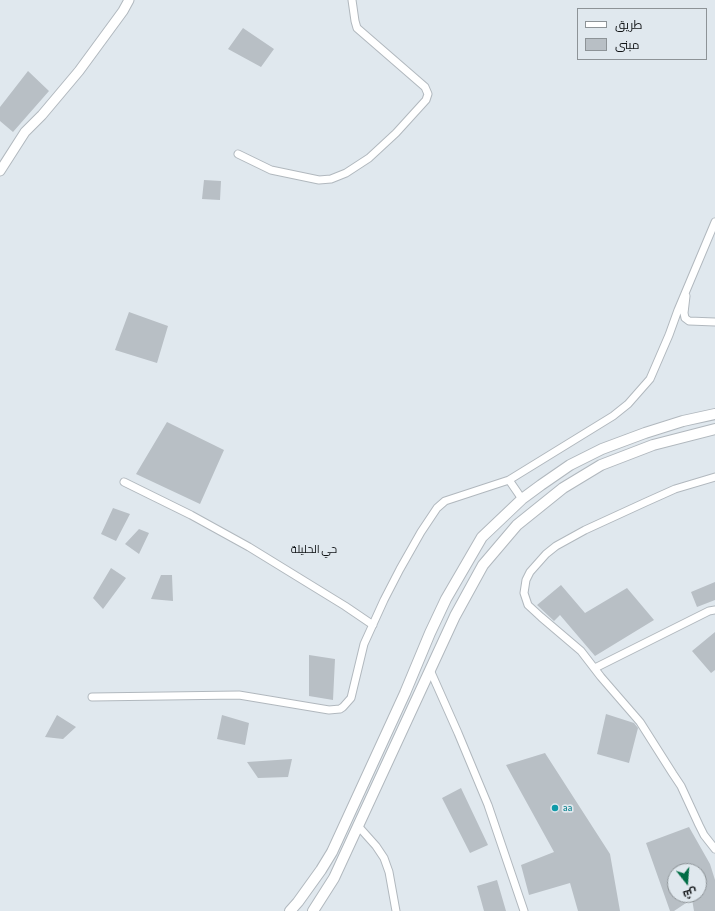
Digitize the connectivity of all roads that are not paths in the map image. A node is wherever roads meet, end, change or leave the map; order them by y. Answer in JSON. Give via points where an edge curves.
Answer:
{"nodes":[{"id":1,"x":129,"y":0,"type":"edge"},
{"id":2,"x":352,"y":0,"type":"edge"},
{"id":3,"x":238,"y":154,"type":"dead end"},
{"id":4,"x":0,"y":170,"type":"edge"},
{"id":5,"x":715,"y":222,"type":"edge"},
{"id":6,"x":687,"y":286,"type":"junction"},
{"id":7,"x":715,"y":322,"type":"edge"},
{"id":8,"x":715,"y":414,"type":"edge"},
{"id":9,"x":715,"y":429,"type":"edge"},
{"id":10,"x":715,"y":477,"type":"edge"},
{"id":11,"x":509,"y":480,"type":"junction"},
{"id":12,"x":124,"y":482,"type":"dead end"},
{"id":13,"x":522,"y":499,"type":"junction"},
{"id":14,"x":715,"y":610,"type":"edge"},
{"id":15,"x":373,"y":625,"type":"junction"},
{"id":16,"x":595,"y":668,"type":"junction"},
{"id":17,"x":430,"y":670,"type":"junction"},
{"id":18,"x":92,"y":696,"type":"dead end"},
{"id":19,"x":358,"y":827,"type":"junction"},
{"id":20,"x":715,"y":849,"type":"edge"},
{"id":21,"x":290,"y":911,"type":"edge"},
{"id":22,"x":312,"y":911,"type":"edge"},
{"id":23,"x":396,"y":911,"type":"edge"},
{"id":24,"x":524,"y":911,"type":"edge"}],
"edges":[{"from":1,"to":4,"type":"street","via":[[79,71],[25,132]]},
{"from":2,"to":3,"type":"street","via":[[358,28],[426,87],[426,100],[369,158],[346,173],[331,179],[319,180],[271,170]]},
{"from":5,"to":6,"type":"street"},
{"from":6,"to":7,"type":"street","via":[[685,318],[694,323]]},
{"from":6,"to":11,"type":"street","via":[[670,335],[650,379],[641,391],[613,416]]},
{"from":8,"to":13,"type":"main road","via":[[683,421],[602,449],[570,465]]},
{"from":9,"to":17,"type":"main road","via":[[654,445],[601,465],[563,488],[517,525],[483,565],[455,616]]},
{"from":10,"to":16,"type":"street","via":[[675,489],[585,530],[556,546],[530,572],[524,587],[528,606],[581,651]]},
{"from":11,"to":13,"type":"street"},
{"from":11,"to":15,"type":"street","via":[[445,501],[437,508],[400,569]]},
{"from":12,"to":15,"type":"street","via":[[250,547]]},
{"from":13,"to":21,"type":"main road","via":[[482,538],[446,599],[332,852]]},
{"from":14,"to":16,"type":"street"},
{"from":15,"to":18,"type":"street","via":[[361,655],[351,698],[340,709],[330,710],[239,696]]},
{"from":16,"to":20,"type":"street","via":[[648,733],[680,786],[704,835]]},
{"from":17,"to":19,"type":"main road"},
{"from":17,"to":24,"type":"street","via":[[486,799]]},
{"from":19,"to":22,"type":"main road","via":[[334,878]]},
{"from":19,"to":23,"type":"street","via":[[384,858],[390,872]]}]}
